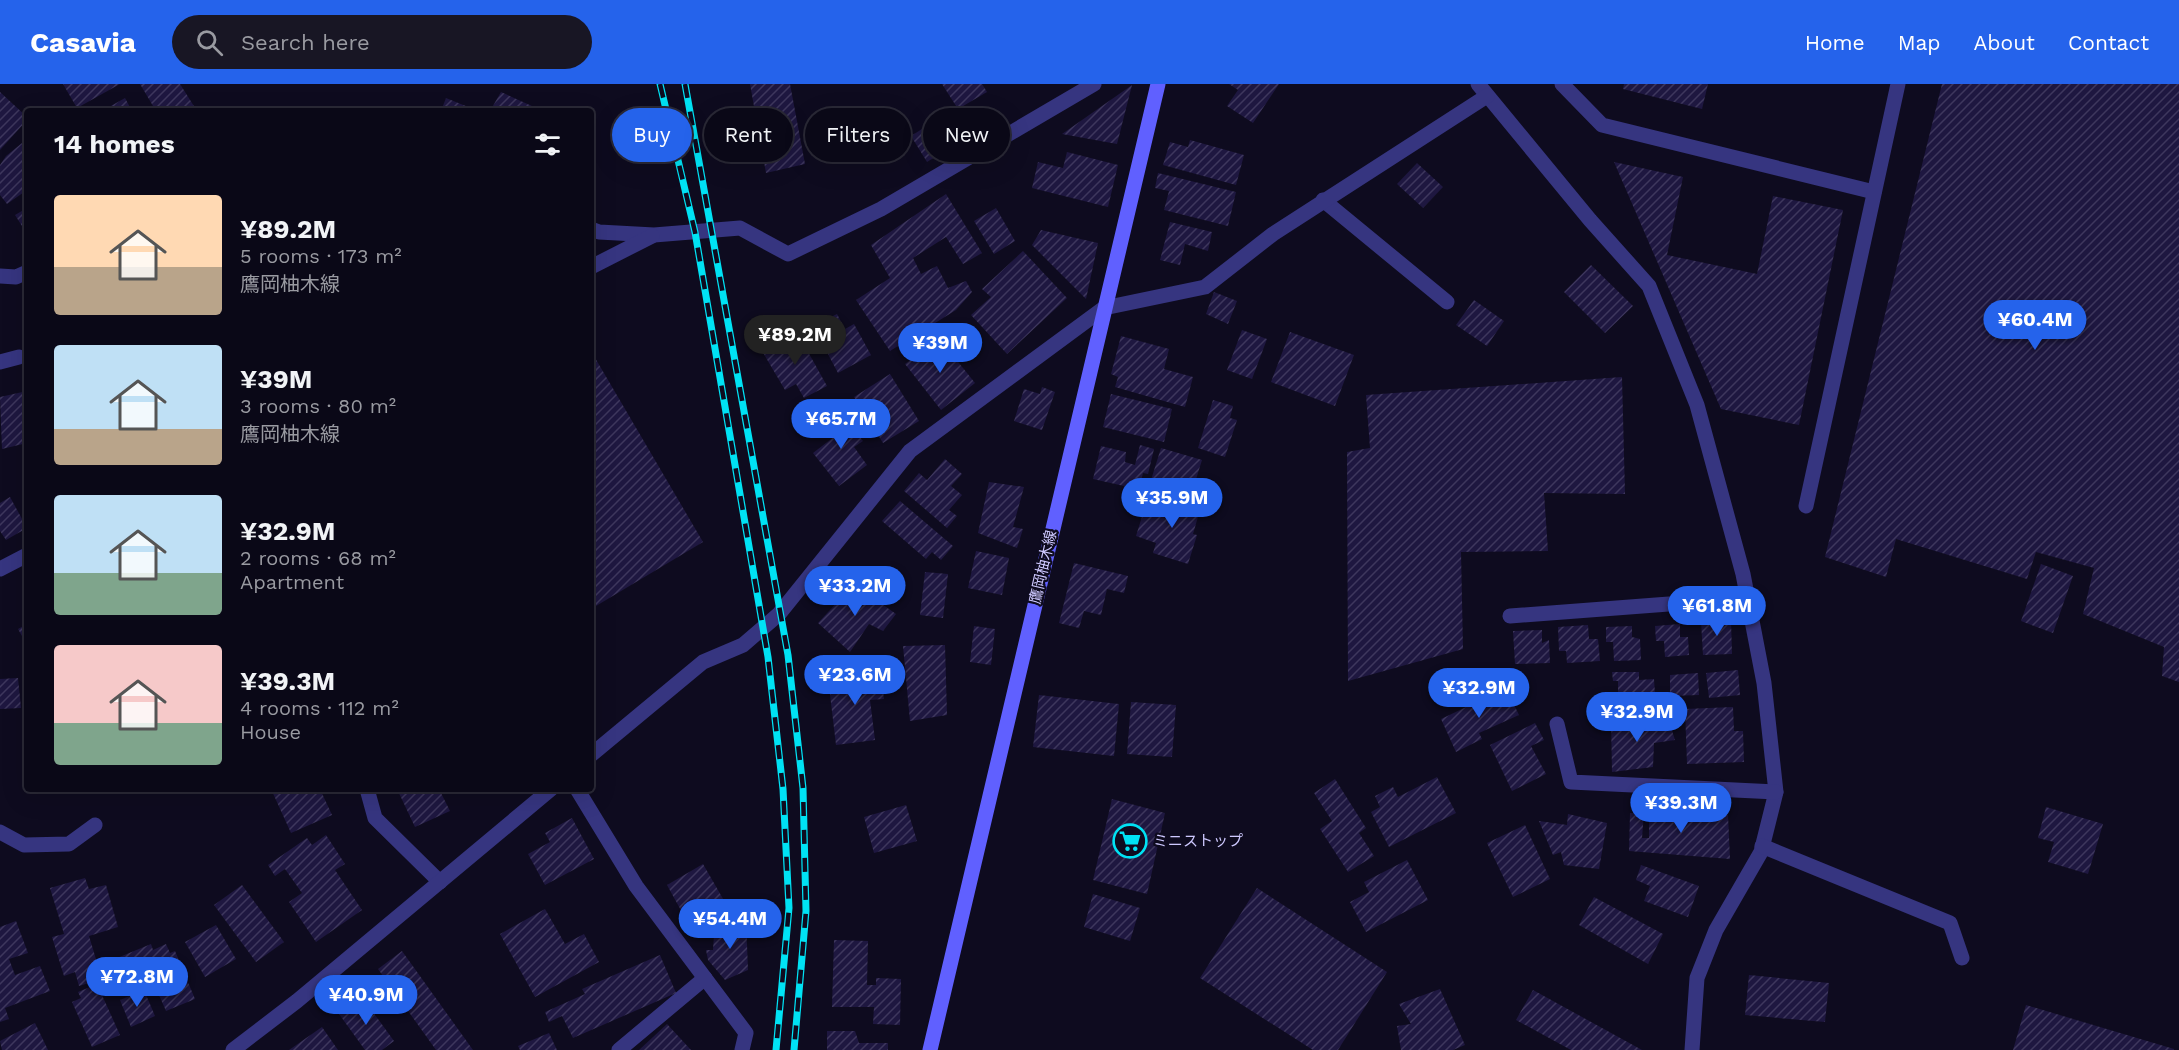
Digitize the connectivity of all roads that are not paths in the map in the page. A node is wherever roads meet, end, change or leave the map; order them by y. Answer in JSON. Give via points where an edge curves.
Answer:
{"nodes":[{"id":1,"x":1094,"y":84,"type":"edge"},
{"id":2,"x":1158,"y":84,"type":"edge"},
{"id":3,"x":1562,"y":84,"type":"edge"},
{"id":4,"x":1898,"y":84,"type":"edge"},
{"id":5,"x":1483,"y":90,"type":"edge"},
{"id":6,"x":1874,"y":192,"type":"junction"},
{"id":7,"x":1323,"y":200,"type":"junction"},
{"id":8,"x":594,"y":230,"type":"edge"},
{"id":9,"x":654,"y":235,"type":"junction"},
{"id":10,"x":594,"y":265,"type":"edge"},
{"id":11,"x":24,"y":273,"type":"edge"},
{"id":12,"x":0,"y":276,"type":"edge"},
{"id":13,"x":1446,"y":302,"type":"dead end"},
{"id":14,"x":1104,"y":308,"type":"junction"},
{"id":15,"x":19,"y":357,"type":"dead end"},
{"id":16,"x":0,"y":362,"type":"edge"},
{"id":17,"x":1806,"y":506,"type":"dead end"},
{"id":18,"x":24,"y":557,"type":"edge"},
{"id":19,"x":0,"y":569,"type":"edge"},
{"id":20,"x":1748,"y":598,"type":"junction"},
{"id":21,"x":1510,"y":616,"type":"dead end"},
{"id":22,"x":1557,"y":724,"type":"dead end"},
{"id":23,"x":594,"y":753,"type":"edge"},
{"id":24,"x":369,"y":792,"type":"edge"},
{"id":25,"x":547,"y":792,"type":"edge"},
{"id":26,"x":579,"y":792,"type":"edge"},
{"id":27,"x":1776,"y":792,"type":"junction"},
{"id":28,"x":95,"y":825,"type":"dead end"},
{"id":29,"x":0,"y":832,"type":"edge"},
{"id":30,"x":1762,"y":846,"type":"junction"},
{"id":31,"x":440,"y":882,"type":"junction"},
{"id":32,"x":1962,"y":958,"type":"dead end"},
{"id":33,"x":705,"y":978,"type":"junction"},
{"id":34,"x":233,"y":1050,"type":"edge"},
{"id":35,"x":619,"y":1050,"type":"edge"},
{"id":36,"x":742,"y":1050,"type":"edge"},
{"id":37,"x":930,"y":1050,"type":"edge"},
{"id":38,"x":1692,"y":1050,"type":"edge"}],
"edges":[{"from":1,"to":9,"type":"street","via":[[880,209],[788,254],[740,228]]},
{"from":2,"to":14,"type":"main road","name":"鷹岡柚木線"},
{"from":3,"to":6,"type":"street","via":[[1602,125]]},
{"from":4,"to":6,"type":"street"},
{"from":5,"to":7,"type":"street"},
{"from":5,"to":20,"type":"street","via":[[1649,286],[1697,405]]},
{"from":6,"to":17,"type":"street"},
{"from":7,"to":13,"type":"street"},
{"from":7,"to":14,"type":"street","via":[[1205,287]]},
{"from":8,"to":9,"type":"street"},
{"from":9,"to":10,"type":"street"},
{"from":11,"to":12,"type":"street"},
{"from":14,"to":23,"type":"street","via":[[910,452],[779,614],[743,645],[703,662]]},
{"from":14,"to":37,"type":"main road","name":"鷹岡柚木線"},
{"from":15,"to":16,"type":"street"},
{"from":18,"to":19,"type":"street"},
{"from":20,"to":21,"type":"street"},
{"from":20,"to":27,"type":"street","via":[[1764,683]]},
{"from":22,"to":27,"type":"street","via":[[1571,782]]},
{"from":24,"to":31,"type":"street","via":[[375,818]]},
{"from":25,"to":31,"type":"street"},
{"from":26,"to":33,"type":"street","via":[[636,886]]},
{"from":27,"to":30,"type":"street"},
{"from":28,"to":29,"type":"street","via":[[69,844],[24,845]]},
{"from":30,"to":32,"type":"street","via":[[1950,923]]},
{"from":30,"to":38,"type":"street","via":[[1716,930],[1697,978]]},
{"from":31,"to":34,"type":"street"},
{"from":33,"to":35,"type":"street"},
{"from":33,"to":36,"type":"street","via":[[746,1033]]}]}
